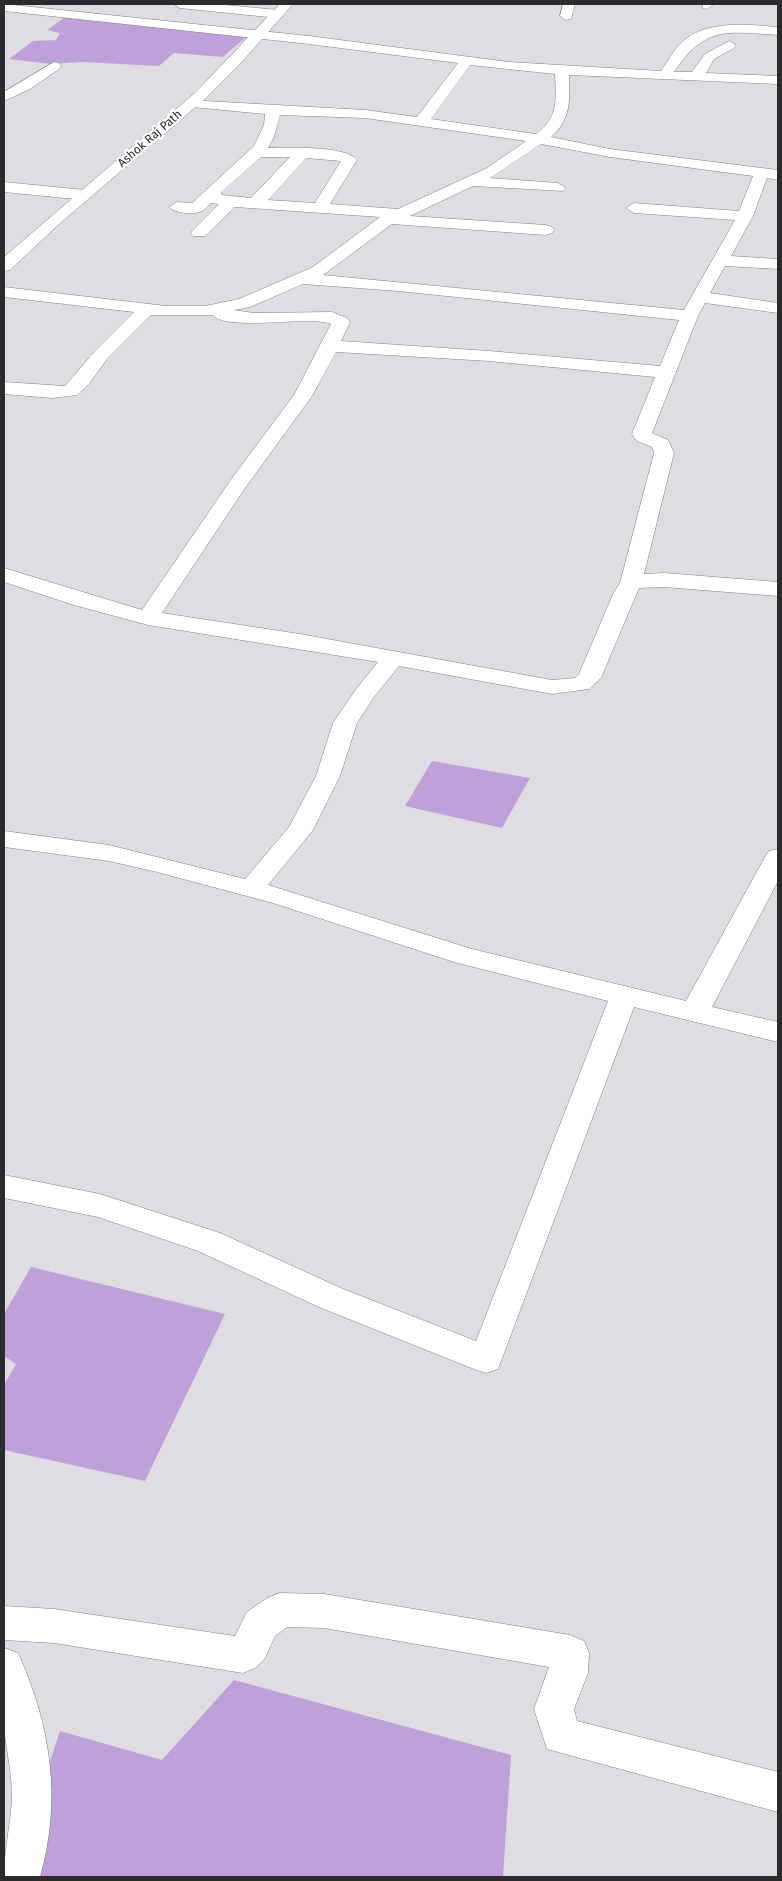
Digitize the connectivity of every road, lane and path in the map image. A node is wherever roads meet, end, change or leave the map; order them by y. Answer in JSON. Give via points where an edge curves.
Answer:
{"nodes":[{"id":1,"x":180,"y":4,"type":"edge"},
{"id":2,"x":4,"y":7,"type":"edge"},
{"id":3,"x":282,"y":9,"type":"edge"},
{"id":4,"x":778,"y":32,"type":"edge"},
{"id":5,"x":259,"y":35,"type":"junction"},
{"id":6,"x":729,"y":45,"type":"dead end"},
{"id":7,"x":466,"y":61,"type":"junction"},
{"id":8,"x":54,"y":66,"type":"dead end"},
{"id":9,"x":562,"y":70,"type":"junction"},
{"id":10,"x":666,"y":75,"type":"junction"},
{"id":11,"x":698,"y":75,"type":"junction"},
{"id":12,"x":778,"y":80,"type":"edge"},
{"id":13,"x":4,"y":97,"type":"edge"},
{"id":14,"x":192,"y":103,"type":"junction"},
{"id":15,"x":273,"y":110,"type":"junction"},
{"id":16,"x":420,"y":122,"type":"junction"},
{"id":17,"x":538,"y":139,"type":"junction"},
{"id":18,"x":258,"y":152,"type":"junction"},
{"id":19,"x":302,"y":153,"type":"junction"},
{"id":20,"x":770,"y":174,"type":"edge"},
{"id":21,"x":473,"y":181,"type":"junction"},
{"id":22,"x":4,"y":187,"type":"edge"},
{"id":23,"x":558,"y":188,"type":"dead end"},
{"id":24,"x":212,"y":194,"type":"junction"},
{"id":25,"x":84,"y":195,"type":"junction"},
{"id":26,"x":231,"y":202,"type":"junction"},
{"id":27,"x":255,"y":204,"type":"junction"},
{"id":28,"x":177,"y":207,"type":"dead end"},
{"id":29,"x":320,"y":208,"type":"junction"},
{"id":30,"x":634,"y":208,"type":"dead end"},
{"id":31,"x":394,"y":216,"type":"junction"},
{"id":32,"x":745,"y":216,"type":"junction"},
{"id":33,"x":546,"y":230,"type":"dead end"},
{"id":34,"x":199,"y":233,"type":"dead end"},
{"id":35,"x":340,"y":256,"type":"junction"},
{"id":36,"x":722,"y":260,"type":"junction"},
{"id":37,"x":778,"y":264,"type":"edge"},
{"id":38,"x":4,"y":266,"type":"edge"},
{"id":39,"x":301,"y":279,"type":"junction"},
{"id":40,"x":371,"y":283,"type":"junction"},
{"id":41,"x":4,"y":292,"type":"edge"},
{"id":42,"x":702,"y":297,"type":"junction"},
{"id":43,"x":778,"y":308,"type":"edge"},
{"id":44,"x":147,"y":309,"type":"junction"},
{"id":45,"x":205,"y":311,"type":"junction"},
{"id":46,"x":689,"y":316,"type":"junction"},
{"id":47,"x":330,"y":346,"type":"junction"},
{"id":48,"x":666,"y":372,"type":"junction"},
{"id":49,"x":4,"y":388,"type":"edge"},
{"id":50,"x":4,"y":575,"type":"edge"},
{"id":51,"x":631,"y":584,"type":"junction"},
{"id":52,"x":778,"y":589,"type":"edge"},
{"id":53,"x":148,"y":618,"type":"junction"},
{"id":54,"x":393,"y":659,"type":"junction"},
{"id":55,"x":4,"y":839,"type":"edge"},
{"id":56,"x":778,"y":857,"type":"edge"},
{"id":57,"x":251,"y":889,"type":"junction"},
{"id":58,"x":624,"y":996,"type":"junction"},
{"id":59,"x":694,"y":1013,"type":"junction"},
{"id":60,"x":778,"y":1032,"type":"edge"},
{"id":61,"x":4,"y":1187,"type":"edge"},
{"id":62,"x":4,"y":1623,"type":"edge"},
{"id":63,"x":4,"y":1666,"type":"edge"},
{"id":64,"x":778,"y":1792,"type":"edge"},
{"id":65,"x":20,"y":1877,"type":"edge"}],
"edges":[{"from":1,"to":3,"type":"street"},
{"from":2,"to":5,"type":"street"},
{"from":3,"to":5,"type":"street","name":"Ashok Raj Path"},
{"from":4,"to":10,"type":"street","via":[[715,31],[683,49]]},
{"from":5,"to":7,"type":"street"},
{"from":5,"to":14,"type":"street","name":"Ashok Raj Path"},
{"from":6,"to":11,"type":"street","via":[[708,56]]},
{"from":7,"to":9,"type":"street"},
{"from":7,"to":16,"type":"street"},
{"from":8,"to":13,"type":"street"},
{"from":9,"to":10,"type":"street"},
{"from":9,"to":17,"type":"street","via":[[563,96],[559,120]]},
{"from":10,"to":11,"type":"street"},
{"from":11,"to":12,"type":"street"},
{"from":14,"to":15,"type":"street"},
{"from":14,"to":25,"type":"street","name":"Ashok Raj Path"},
{"from":15,"to":16,"type":"street","via":[[345,113]]},
{"from":15,"to":18,"type":"street","via":[[270,133]]},
{"from":16,"to":17,"type":"street"},
{"from":17,"to":20,"type":"street","via":[[610,153]]},
{"from":17,"to":21,"type":"street"},
{"from":18,"to":19,"type":"street"},
{"from":18,"to":24,"type":"street"},
{"from":19,"to":27,"type":"street"},
{"from":19,"to":29,"type":"street","via":[[339,155],[349,160]]},
{"from":20,"to":32,"type":"street"},
{"from":21,"to":23,"type":"street"},
{"from":21,"to":31,"type":"street"},
{"from":22,"to":25,"type":"street"},
{"from":24,"to":26,"type":"street","via":[[215,199]]},
{"from":24,"to":28,"type":"street","via":[[196,208]]},
{"from":25,"to":38,"type":"street","name":"Ashok Raj Path"},
{"from":26,"to":27,"type":"street"},
{"from":26,"to":34,"type":"street"},
{"from":27,"to":29,"type":"street"},
{"from":29,"to":31,"type":"street"},
{"from":30,"to":32,"type":"street"},
{"from":31,"to":33,"type":"street"},
{"from":31,"to":35,"type":"street"},
{"from":32,"to":36,"type":"street"},
{"from":35,"to":39,"type":"street"},
{"from":35,"to":40,"type":"street"},
{"from":36,"to":37,"type":"street"},
{"from":36,"to":42,"type":"street"},
{"from":39,"to":40,"type":"street"},
{"from":39,"to":45,"type":"street","via":[[244,302]]},
{"from":40,"to":46,"type":"street"},
{"from":41,"to":44,"type":"street"},
{"from":42,"to":43,"type":"street"},
{"from":42,"to":46,"type":"street"},
{"from":44,"to":45,"type":"street"},
{"from":44,"to":49,"type":"street","via":[[70,391]]},
{"from":45,"to":47,"type":"street","via":[[254,318],[332,317],[341,322]]},
{"from":46,"to":48,"type":"street","via":[[682,341]]},
{"from":47,"to":48,"type":"street"},
{"from":47,"to":53,"type":"street","via":[[302,396]]},
{"from":48,"to":51,"type":"street","via":[[642,434],[661,444],[664,453]]},
{"from":50,"to":53,"type":"street"},
{"from":51,"to":52,"type":"street","via":[[664,580]]},
{"from":51,"to":54,"type":"street","via":[[594,670],[581,684],[552,687]]},
{"from":53,"to":54,"type":"street"},
{"from":54,"to":57,"type":"street","via":[[348,716],[328,776],[300,830]]},
{"from":55,"to":57,"type":"street","via":[[109,853]]},
{"from":56,"to":59,"type":"street"},
{"from":57,"to":58,"type":"street","via":[[464,956]]},
{"from":58,"to":59,"type":"street"},
{"from":58,"to":61,"type":"street","via":[[486,1359],[330,1298],[209,1242],[100,1206]]},
{"from":59,"to":60,"type":"street"},
{"from":62,"to":64,"type":"street","via":[[54,1626],[243,1655],[262,1624],[280,1610],[324,1611],[570,1653],[568,1673],[554,1709],[561,1736]]},
{"from":63,"to":65,"type":"street","via":[[26,1726],[32,1767],[33,1816]]}]}
